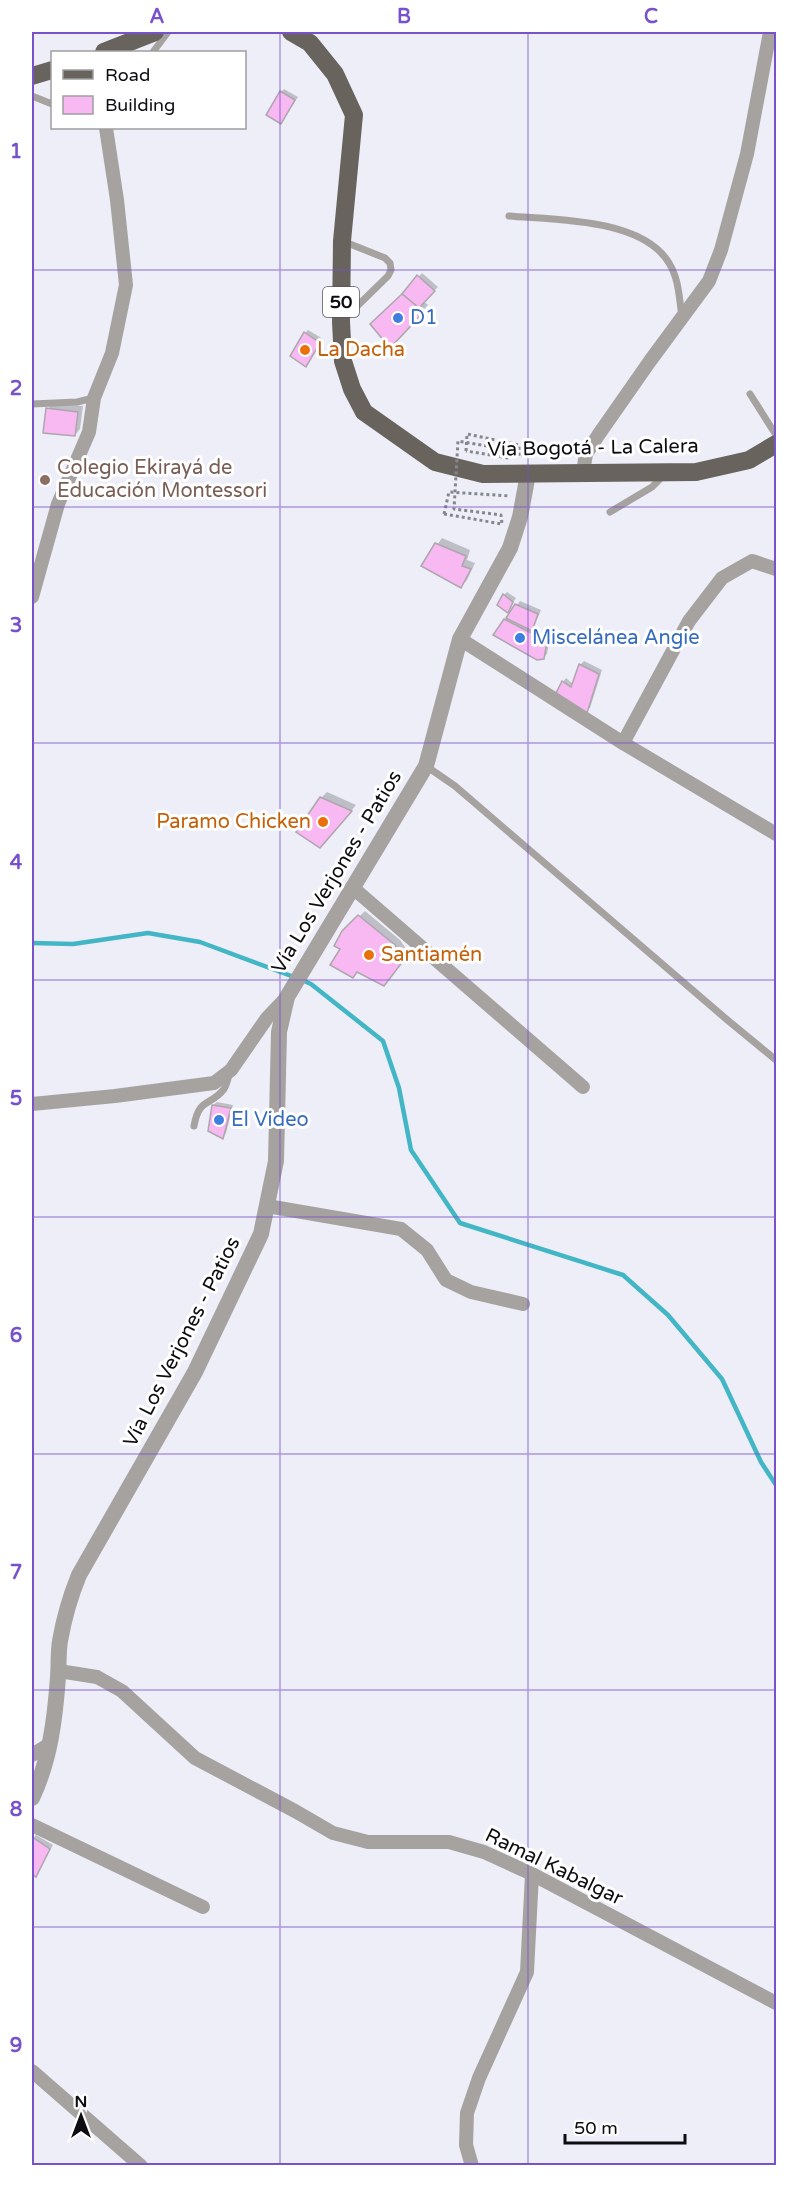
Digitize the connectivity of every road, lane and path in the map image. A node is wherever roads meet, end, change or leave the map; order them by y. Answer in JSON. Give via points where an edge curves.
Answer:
{"nodes":[{"id":1,"x":155,"y":32,"type":"edge"},
{"id":2,"x":168,"y":32,"type":"edge"},
{"id":3,"x":291,"y":32,"type":"edge"},
{"id":4,"x":770,"y":32,"type":"edge"},
{"id":5,"x":107,"y":51,"type":"edge"},
{"id":6,"x":154,"y":51,"type":"edge"},
{"id":7,"x":51,"y":70,"type":"edge"},
{"id":8,"x":32,"y":76,"type":"edge"},
{"id":9,"x":32,"y":97,"type":"edge"},
{"id":10,"x":51,"y":104,"type":"edge"},
{"id":11,"x":106,"y":129,"type":"edge"},
{"id":12,"x":509,"y":216,"type":"dead end"},
{"id":13,"x":342,"y":241,"type":"junction"},
{"id":14,"x":682,"y":319,"type":"junction"},
{"id":15,"x":341,"y":321,"type":"junction"},
{"id":16,"x":750,"y":394,"type":"dead end"},
{"id":17,"x":94,"y":398,"type":"junction"},
{"id":18,"x":32,"y":404,"type":"edge"},
{"id":19,"x":777,"y":435,"type":"edge"},
{"id":20,"x":777,"y":444,"type":"edge"},
{"id":21,"x":529,"y":465,"type":"junction"},
{"id":22,"x":582,"y":472,"type":"junction"},
{"id":23,"x":666,"y":472,"type":"junction"},
{"id":24,"x":524,"y":497,"type":"junction"},
{"id":25,"x":610,"y":512,"type":"dead end"},
{"id":26,"x":777,"y":569,"type":"edge"},
{"id":27,"x":32,"y":597,"type":"edge"},
{"id":28,"x":460,"y":639,"type":"junction"},
{"id":29,"x":623,"y":743,"type":"junction"},
{"id":30,"x":426,"y":766,"type":"junction"},
{"id":31,"x":777,"y":834,"type":"edge"},
{"id":32,"x":352,"y":886,"type":"junction"},
{"id":33,"x":294,"y":986,"type":"junction"},
{"id":34,"x":777,"y":1060,"type":"edge"},
{"id":35,"x":231,"y":1070,"type":"junction"},
{"id":36,"x":583,"y":1087,"type":"dead end"},
{"id":37,"x":32,"y":1104,"type":"edge"},
{"id":38,"x":194,"y":1126,"type":"dead end"},
{"id":39,"x":267,"y":1206,"type":"junction"},
{"id":40,"x":523,"y":1304,"type":"dead end"},
{"id":41,"x":58,"y":1671,"type":"junction"},
{"id":42,"x":50,"y":1744,"type":"junction"},
{"id":43,"x":32,"y":1755,"type":"edge"},
{"id":44,"x":36,"y":1784,"type":"edge"},
{"id":45,"x":32,"y":1798,"type":"edge"},
{"id":46,"x":32,"y":1825,"type":"edge"},
{"id":47,"x":532,"y":1874,"type":"junction"},
{"id":48,"x":203,"y":1907,"type":"dead end"},
{"id":49,"x":777,"y":2003,"type":"edge"},
{"id":50,"x":32,"y":2071,"type":"edge"},
{"id":51,"x":141,"y":2166,"type":"edge"},
{"id":52,"x":472,"y":2166,"type":"edge"}],
"edges":[{"from":1,"to":5,"type":"main road"},
{"from":2,"to":6,"type":"lane"},
{"from":3,"to":13,"type":"main road","name":"Vía Bogotá - La Calera","number":"50","via":[[310,43],[335,74],[354,115]]},
{"from":4,"to":14,"type":"street","via":[[747,154],[721,250],[710,281]]},
{"from":7,"to":8,"type":"main road"},
{"from":9,"to":10,"type":"lane"},
{"from":11,"to":17,"type":"street","via":[[126,285],[112,353]]},
{"from":12,"to":14,"type":"lane","via":[[585,223],[621,230],[648,241],[669,262],[678,282]]},
{"from":13,"to":15,"type":"main road","name":"Vía Bogotá - La Calera","number":"50"},
{"from":13,"to":15,"type":"lane","via":[[385,258],[391,270]]},
{"from":14,"to":22,"type":"street","via":[[586,454]]},
{"from":15,"to":21,"type":"main road","name":"Vía Bogotá - La Calera","number":"50","via":[[343,361],[364,412],[435,462],[483,474]]},
{"from":16,"to":19,"type":"lane"},
{"from":17,"to":18,"type":"lane"},
{"from":17,"to":27,"type":"street","via":[[89,432],[58,504]]},
{"from":20,"to":23,"type":"main road","name":"Vía Bogotá - La Calera","number":"50","via":[[749,460],[696,472]]},
{"from":21,"to":22,"type":"main road","name":"Vía Bogotá - La Calera","number":"50"},
{"from":21,"to":24,"type":"street","name":"Vía Los Verjones - Patios"},
{"from":21,"to":24,"type":"path","bridge":true,"via":[[519,456],[519,445],[467,434],[466,452],[509,458],[511,450],[458,441],[454,509],[501,515],[502,524],[444,514],[449,492]]},
{"from":22,"to":23,"type":"main road","name":"Vía Bogotá - La Calera","number":"50"},
{"from":23,"to":25,"type":"lane","via":[[652,487]]},
{"from":24,"to":28,"type":"street","name":"Vía Los Verjones - Patios","via":[[510,548]]},
{"from":26,"to":29,"type":"street","via":[[752,561],[722,578],[689,621]]},
{"from":28,"to":29,"type":"street"},
{"from":28,"to":30,"type":"street","name":"Vía Los Verjones - Patios"},
{"from":29,"to":31,"type":"street"},
{"from":30,"to":32,"type":"street","name":"Vía Los Verjones - Patios"},
{"from":30,"to":34,"type":"lane","via":[[455,786]]},
{"from":32,"to":33,"type":"street","name":"Vía Los Verjones - Patios"},
{"from":32,"to":36,"type":"street"},
{"from":33,"to":35,"type":"street"},
{"from":33,"to":39,"type":"street","name":"Vía Los Verjones - Patios","via":[[279,1032],[276,1161]]},
{"from":35,"to":37,"type":"street","via":[[214,1083]]},
{"from":35,"to":38,"type":"lane","via":[[223,1089],[196,1113]]},
{"from":39,"to":40,"type":"street","via":[[401,1229],[427,1250],[446,1280],[471,1292]]},
{"from":39,"to":41,"type":"street","name":"Vía Los Verjones - Patios","via":[[261,1234],[195,1372],[80,1575],[68,1603],[59,1643]]},
{"from":41,"to":42,"type":"street","name":"Vía Los Verjones - Patios"},
{"from":41,"to":47,"type":"street","name":"Ramal Kabalgar","via":[[97,1677],[122,1690],[195,1758],[333,1833],[368,1842],[449,1842],[484,1852]]},
{"from":42,"to":43,"type":"street"},
{"from":42,"to":44,"type":"street","name":"Vía Los Verjones - Patios"},
{"from":44,"to":45,"type":"street","name":"Vía Los Verjones - Patios"},
{"from":46,"to":48,"type":"street"},
{"from":47,"to":49,"type":"street","name":"Ramal Kabalgar"},
{"from":47,"to":52,"type":"street","via":[[527,1972],[467,2113],[466,2145]]},
{"from":50,"to":51,"type":"street"}]}
